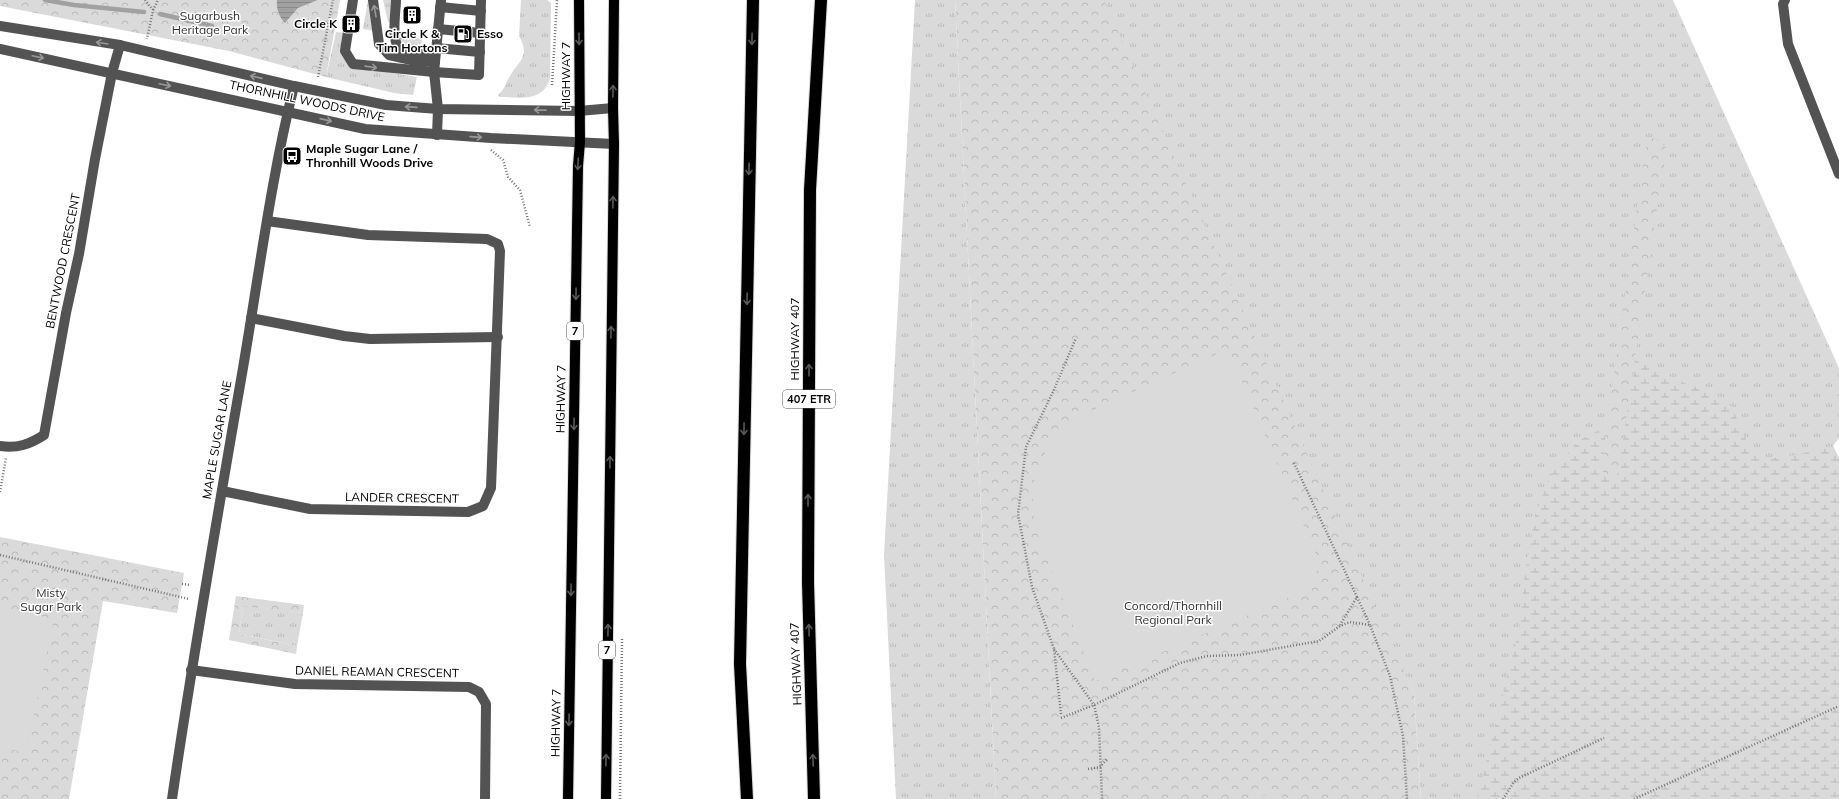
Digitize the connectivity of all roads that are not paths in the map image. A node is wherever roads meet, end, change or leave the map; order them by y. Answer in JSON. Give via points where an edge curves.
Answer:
{"nodes":[{"id":1,"x":353,"y":0,"type":"edge"},
{"id":2,"x":373,"y":0,"type":"edge"},
{"id":3,"x":396,"y":0,"type":"edge"},
{"id":4,"x":481,"y":0,"type":"edge"},
{"id":5,"x":579,"y":0,"type":"edge"},
{"id":6,"x":614,"y":0,"type":"edge"},
{"id":7,"x":753,"y":0,"type":"edge"},
{"id":8,"x":821,"y":0,"type":"edge"},
{"id":9,"x":1785,"y":0,"type":"edge"},
{"id":10,"x":441,"y":4,"type":"edge"},
{"id":11,"x":481,"y":11,"type":"junction"},
{"id":12,"x":0,"y":26,"type":"edge"},
{"id":13,"x":438,"y":29,"type":"junction"},
{"id":14,"x":480,"y":33,"type":"junction"},
{"id":15,"x":120,"y":46,"type":"junction"},
{"id":16,"x":0,"y":49,"type":"edge"},
{"id":17,"x":480,"y":52,"type":"junction"},
{"id":18,"x":435,"y":55,"type":"junction"},
{"id":19,"x":434,"y":72,"type":"junction"},
{"id":20,"x":112,"y":73,"type":"junction"},
{"id":21,"x":294,"y":86,"type":"junction"},
{"id":22,"x":613,"y":108,"type":"junction"},
{"id":23,"x":438,"y":109,"type":"junction"},
{"id":24,"x":580,"y":111,"type":"junction"},
{"id":25,"x":288,"y":112,"type":"junction"},
{"id":26,"x":437,"y":135,"type":"junction"},
{"id":27,"x":580,"y":142,"type":"junction"},
{"id":28,"x":614,"y":144,"type":"junction"},
{"id":29,"x":1839,"y":174,"type":"edge"},
{"id":30,"x":267,"y":221,"type":"junction"},
{"id":31,"x":251,"y":318,"type":"junction"},
{"id":32,"x":498,"y":337,"type":"junction"},
{"id":33,"x":4,"y":447,"type":"edge"},
{"id":34,"x":222,"y":491,"type":"junction"},
{"id":35,"x":191,"y":670,"type":"junction"},
{"id":36,"x":172,"y":799,"type":"edge"},
{"id":37,"x":485,"y":799,"type":"edge"},
{"id":38,"x":568,"y":799,"type":"edge"},
{"id":39,"x":606,"y":799,"type":"edge"},
{"id":40,"x":747,"y":799,"type":"edge"},
{"id":41,"x":814,"y":799,"type":"edge"}],
"edges":[{"from":1,"to":19,"type":"street","one_way":true,"via":[[344,51],[353,64]]},
{"from":18,"to":2,"type":"street","one_way":true,"via":[[416,61],[389,55],[379,44]]},
{"from":3,"to":18,"type":"street","via":[[396,45],[403,52]]},
{"from":4,"to":11,"type":"street"},
{"from":5,"to":24,"type":"main road","name":"HIGHWAY 7","number":"7","one_way":true},
{"from":22,"to":6,"type":"main road","number":"7","one_way":true},
{"from":7,"to":40,"type":"highway","one_way":true,"via":[[740,664]]},
{"from":41,"to":8,"type":"highway","name":"HIGHWAY 407","number":"407 ETR","one_way":true,"via":[[808,582],[810,198]]},
{"from":9,"to":29,"type":"street","via":[[1783,4],[1788,44]]},
{"from":10,"to":11,"type":"street"},
{"from":10,"to":13,"type":"street"},
{"from":11,"to":14,"type":"street"},
{"from":15,"to":12,"type":"street","name":"THORNHILL WOODS DRIVE","one_way":true},
{"from":13,"to":14,"type":"street"},
{"from":13,"to":18,"type":"street"},
{"from":14,"to":17,"type":"street"},
{"from":15,"to":20,"type":"street","name":"BENTWOOD CRESCENT"},
{"from":21,"to":15,"type":"street","name":"THORNHILL WOODS DRIVE","one_way":true},
{"from":16,"to":20,"type":"street","name":"THORNHILL WOODS DRIVE","one_way":true},
{"from":17,"to":18,"type":"street"},
{"from":17,"to":19,"type":"street","via":[[479,75]]},
{"from":18,"to":19,"type":"street"},
{"from":19,"to":23,"type":"street"},
{"from":20,"to":25,"type":"street","name":"THORNHILL WOODS DRIVE","one_way":true},
{"from":20,"to":33,"type":"street","name":"BENTWOOD CRESCENT","via":[[44,435],[27,445]]},
{"from":23,"to":21,"type":"street","name":"THORNHILL WOODS DRIVE","one_way":true,"via":[[386,105]]},
{"from":21,"to":25,"type":"street","name":"MAPLE SUGAR LANE"},
{"from":22,"to":24,"type":"street","name":"THORNHILL WOODS DRIVE"},
{"from":22,"to":28,"type":"main road","number":"7"},
{"from":24,"to":23,"type":"street","name":"THORNHILL WOODS DRIVE","one_way":true},
{"from":23,"to":26,"type":"street"},
{"from":24,"to":27,"type":"main road","name":"HIGHWAY 7","number":"7"},
{"from":25,"to":26,"type":"street","name":"THORNHILL WOODS DRIVE","one_way":true,"via":[[365,129]]},
{"from":25,"to":30,"type":"street","name":"MAPLE SUGAR LANE"},
{"from":26,"to":27,"type":"street","name":"THORNHILL WOODS DRIVE","one_way":true},
{"from":27,"to":28,"type":"street","name":"THORNHILL WOODS DRIVE"},
{"from":27,"to":38,"type":"main road","name":"HIGHWAY 7","number":"7","one_way":true},
{"from":39,"to":28,"type":"main road","number":"7","one_way":true},
{"from":30,"to":31,"type":"street","name":"MAPLE SUGAR LANE"},
{"from":30,"to":32,"type":"street","name":"LANDER CRESCENT","via":[[368,235],[487,239],[498,244]]},
{"from":31,"to":32,"type":"street","via":[[370,339]]},
{"from":31,"to":34,"type":"street","name":"MAPLE SUGAR LANE"},
{"from":32,"to":34,"type":"street","name":"LANDER CRESCENT","via":[[491,488],[483,506],[468,512],[310,509]]},
{"from":34,"to":35,"type":"street","name":"MAPLE SUGAR LANE"},
{"from":35,"to":36,"type":"street","name":"MAPLE SUGAR LANE"},
{"from":35,"to":37,"type":"street","name":"DANIEL REAMAN CRESCENT","via":[[296,684],[469,687],[479,692],[486,704]]}]}
